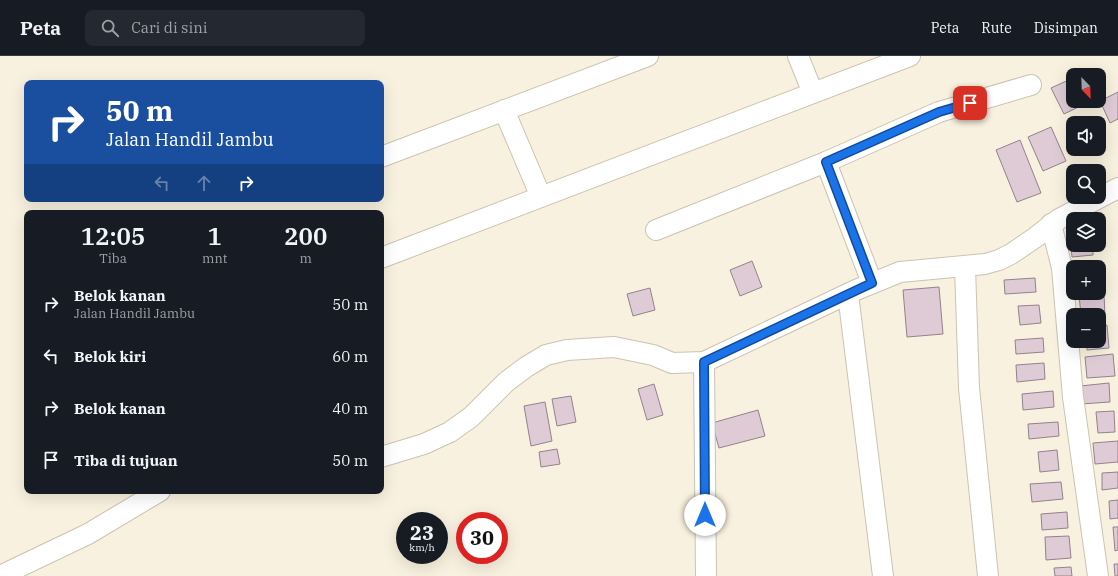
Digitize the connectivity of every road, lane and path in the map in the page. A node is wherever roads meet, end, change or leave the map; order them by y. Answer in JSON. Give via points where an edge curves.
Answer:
{"nodes":[{"id":1,"x":648,"y":56,"type":"edge"},
{"id":2,"x":798,"y":56,"type":"edge"},
{"id":3,"x":910,"y":56,"type":"edge"},
{"id":4,"x":1031,"y":85,"type":"dead end"},
{"id":5,"x":813,"y":93,"type":"junction"},
{"id":6,"x":504,"y":110,"type":"junction"},
{"id":7,"x":384,"y":155,"type":"edge"},
{"id":8,"x":826,"y":162,"type":"junction"},
{"id":9,"x":1118,"y":188,"type":"edge"},
{"id":10,"x":541,"y":198,"type":"junction"},
{"id":11,"x":1051,"y":224,"type":"junction"},
{"id":12,"x":656,"y":230,"type":"dead end"},
{"id":13,"x":384,"y":257,"type":"edge"},
{"id":14,"x":965,"y":267,"type":"junction"},
{"id":15,"x":872,"y":283,"type":"junction"},
{"id":16,"x":848,"y":294,"type":"junction"},
{"id":17,"x":704,"y":362,"type":"junction"},
{"id":18,"x":384,"y":456,"type":"edge"},
{"id":19,"x":155,"y":494,"type":"edge"},
{"id":20,"x":0,"y":576,"type":"edge"},
{"id":21,"x":706,"y":576,"type":"edge"},
{"id":22,"x":883,"y":576,"type":"edge"},
{"id":23,"x":988,"y":576,"type":"edge"},
{"id":24,"x":1098,"y":576,"type":"edge"}],
"edges":[{"from":1,"to":6,"type":"street"},
{"from":2,"to":5,"type":"street"},
{"from":3,"to":5,"type":"street"},
{"from":4,"to":8,"type":"street","via":[[939,112]]},
{"from":5,"to":10,"type":"street"},
{"from":6,"to":7,"type":"street"},
{"from":6,"to":10,"type":"street"},
{"from":8,"to":12,"type":"street"},
{"from":8,"to":15,"type":"street"},
{"from":9,"to":11,"type":"street"},
{"from":10,"to":13,"type":"street"},
{"from":11,"to":14,"type":"street","via":[[1005,257]]},
{"from":11,"to":24,"type":"street","via":[[1062,268],[1073,396]]},
{"from":14,"to":15,"type":"street","via":[[900,272]]},
{"from":14,"to":23,"type":"street","via":[[969,388]]},
{"from":15,"to":16,"type":"street"},
{"from":16,"to":17,"type":"street"},
{"from":16,"to":22,"type":"street"},
{"from":17,"to":18,"type":"street","via":[[672,363],[653,355],[614,347],[567,350],[546,355],[506,382],[471,417],[450,432],[424,444]]},
{"from":17,"to":21,"type":"street"},
{"from":19,"to":20,"type":"street","via":[[88,534]]}]}
